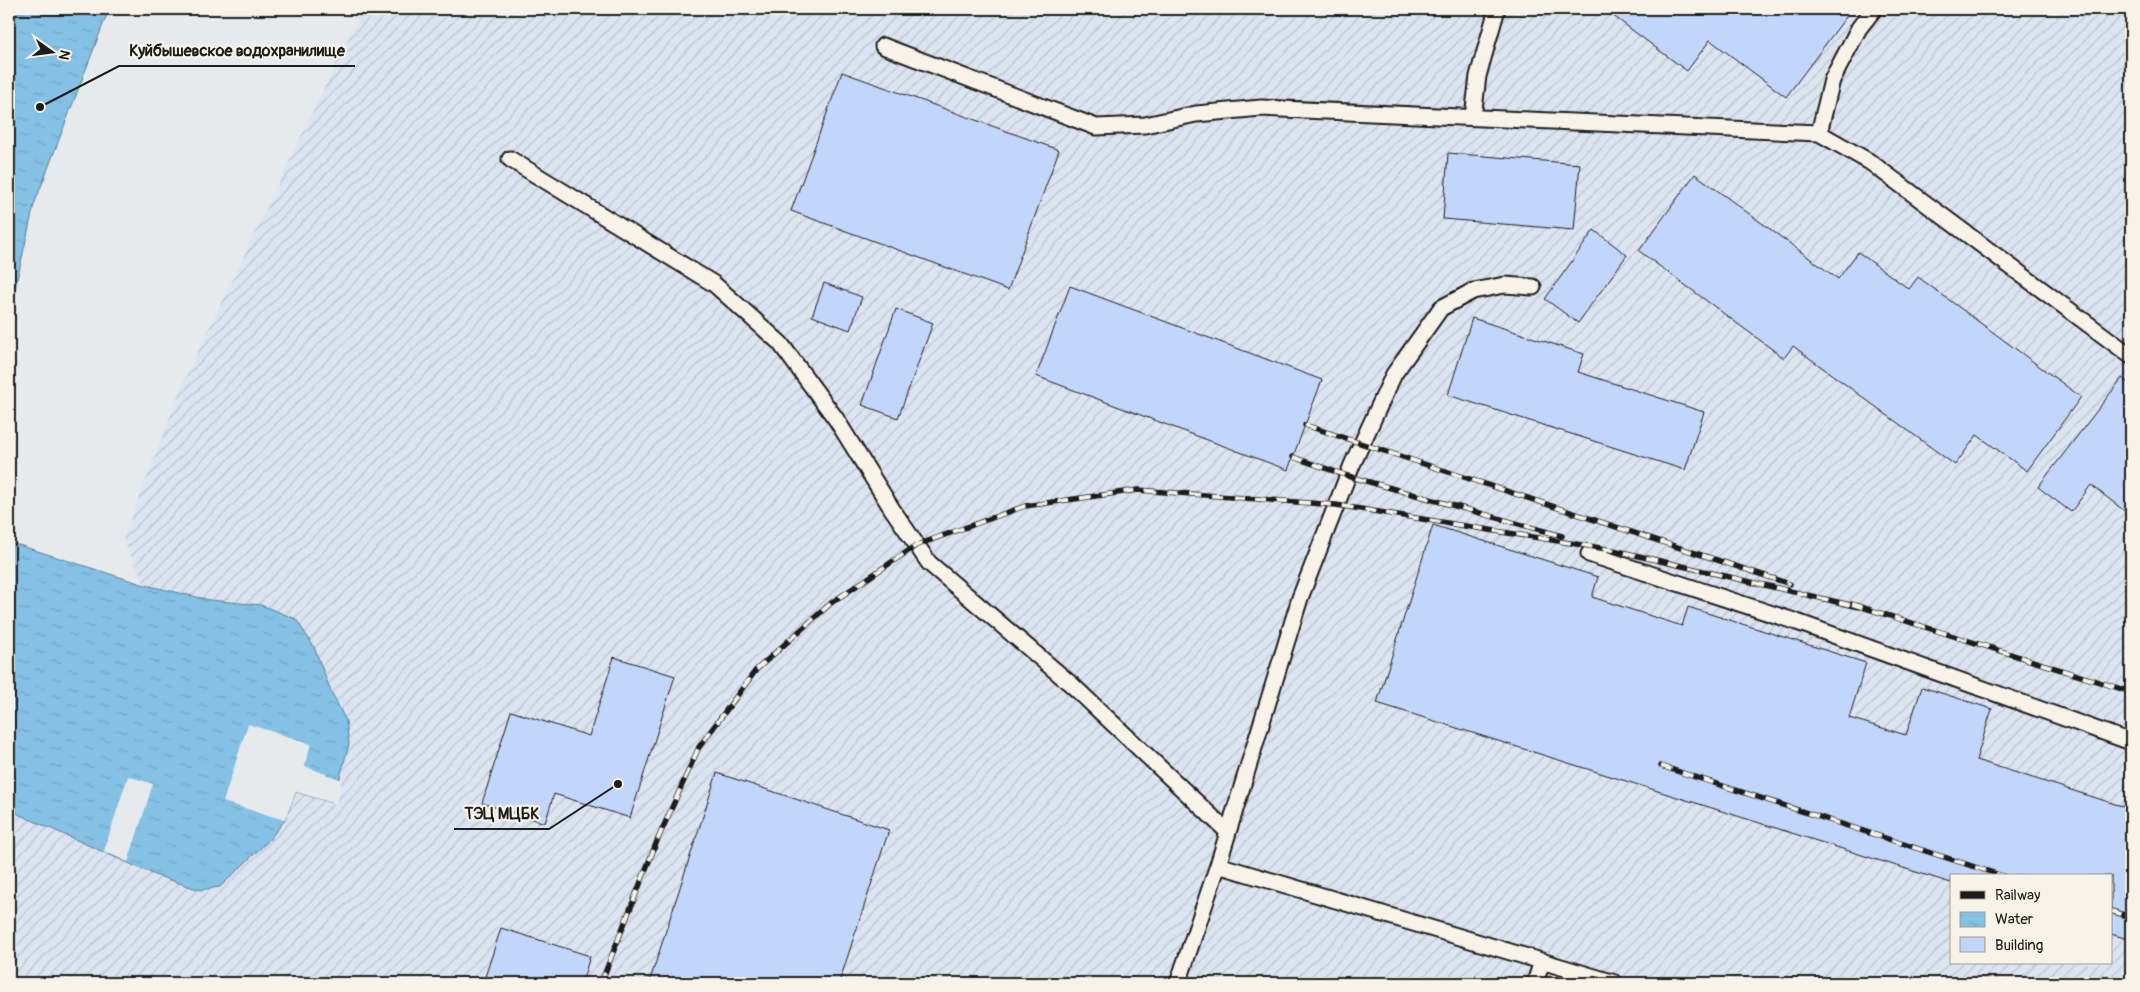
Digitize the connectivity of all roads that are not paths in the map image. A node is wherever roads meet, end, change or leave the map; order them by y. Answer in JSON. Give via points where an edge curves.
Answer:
{"nodes":[{"id":1,"x":1497,"y":9,"type":"edge"},
{"id":2,"x":1874,"y":9,"type":"edge"},
{"id":3,"x":883,"y":46,"type":"dead end"},
{"id":4,"x":1473,"y":117,"type":"junction"},
{"id":5,"x":1819,"y":134,"type":"junction"},
{"id":6,"x":510,"y":159,"type":"dead end"},
{"id":7,"x":1533,"y":287,"type":"dead end"},
{"id":8,"x":2131,"y":356,"type":"edge"},
{"id":9,"x":1589,"y":554,"type":"dead end"},
{"id":10,"x":2131,"y":742,"type":"edge"},
{"id":11,"x":1228,"y":832,"type":"junction"},
{"id":12,"x":1218,"y":865,"type":"junction"},
{"id":13,"x":1542,"y":961,"type":"junction"},
{"id":14,"x":1178,"y":983,"type":"edge"},
{"id":15,"x":1535,"y":983,"type":"edge"},
{"id":16,"x":1615,"y":983,"type":"edge"}],
"edges":[{"from":1,"to":4,"type":"lane","via":[[1478,76]]},
{"from":2,"to":5,"type":"lane","via":[[1859,28],[1832,80]]},
{"from":3,"to":4,"type":"lane","via":[[1096,127],[1144,125],[1196,114],[1261,108]]},
{"from":4,"to":5,"type":"lane"},
{"from":5,"to":8,"type":"lane","via":[[1870,162]]},
{"from":6,"to":11,"type":"lane","via":[[714,284],[780,343],[836,419],[930,563],[1072,684]]},
{"from":7,"to":11,"type":"lane","via":[[1505,285],[1472,291],[1441,308],[1394,374],[1352,465],[1300,598]]},
{"from":9,"to":10,"type":"lane","via":[[1806,626]]},
{"from":11,"to":12,"type":"lane"},
{"from":12,"to":13,"type":"lane"},
{"from":12,"to":14,"type":"lane"},
{"from":13,"to":15,"type":"lane"},
{"from":13,"to":16,"type":"lane"}]}
